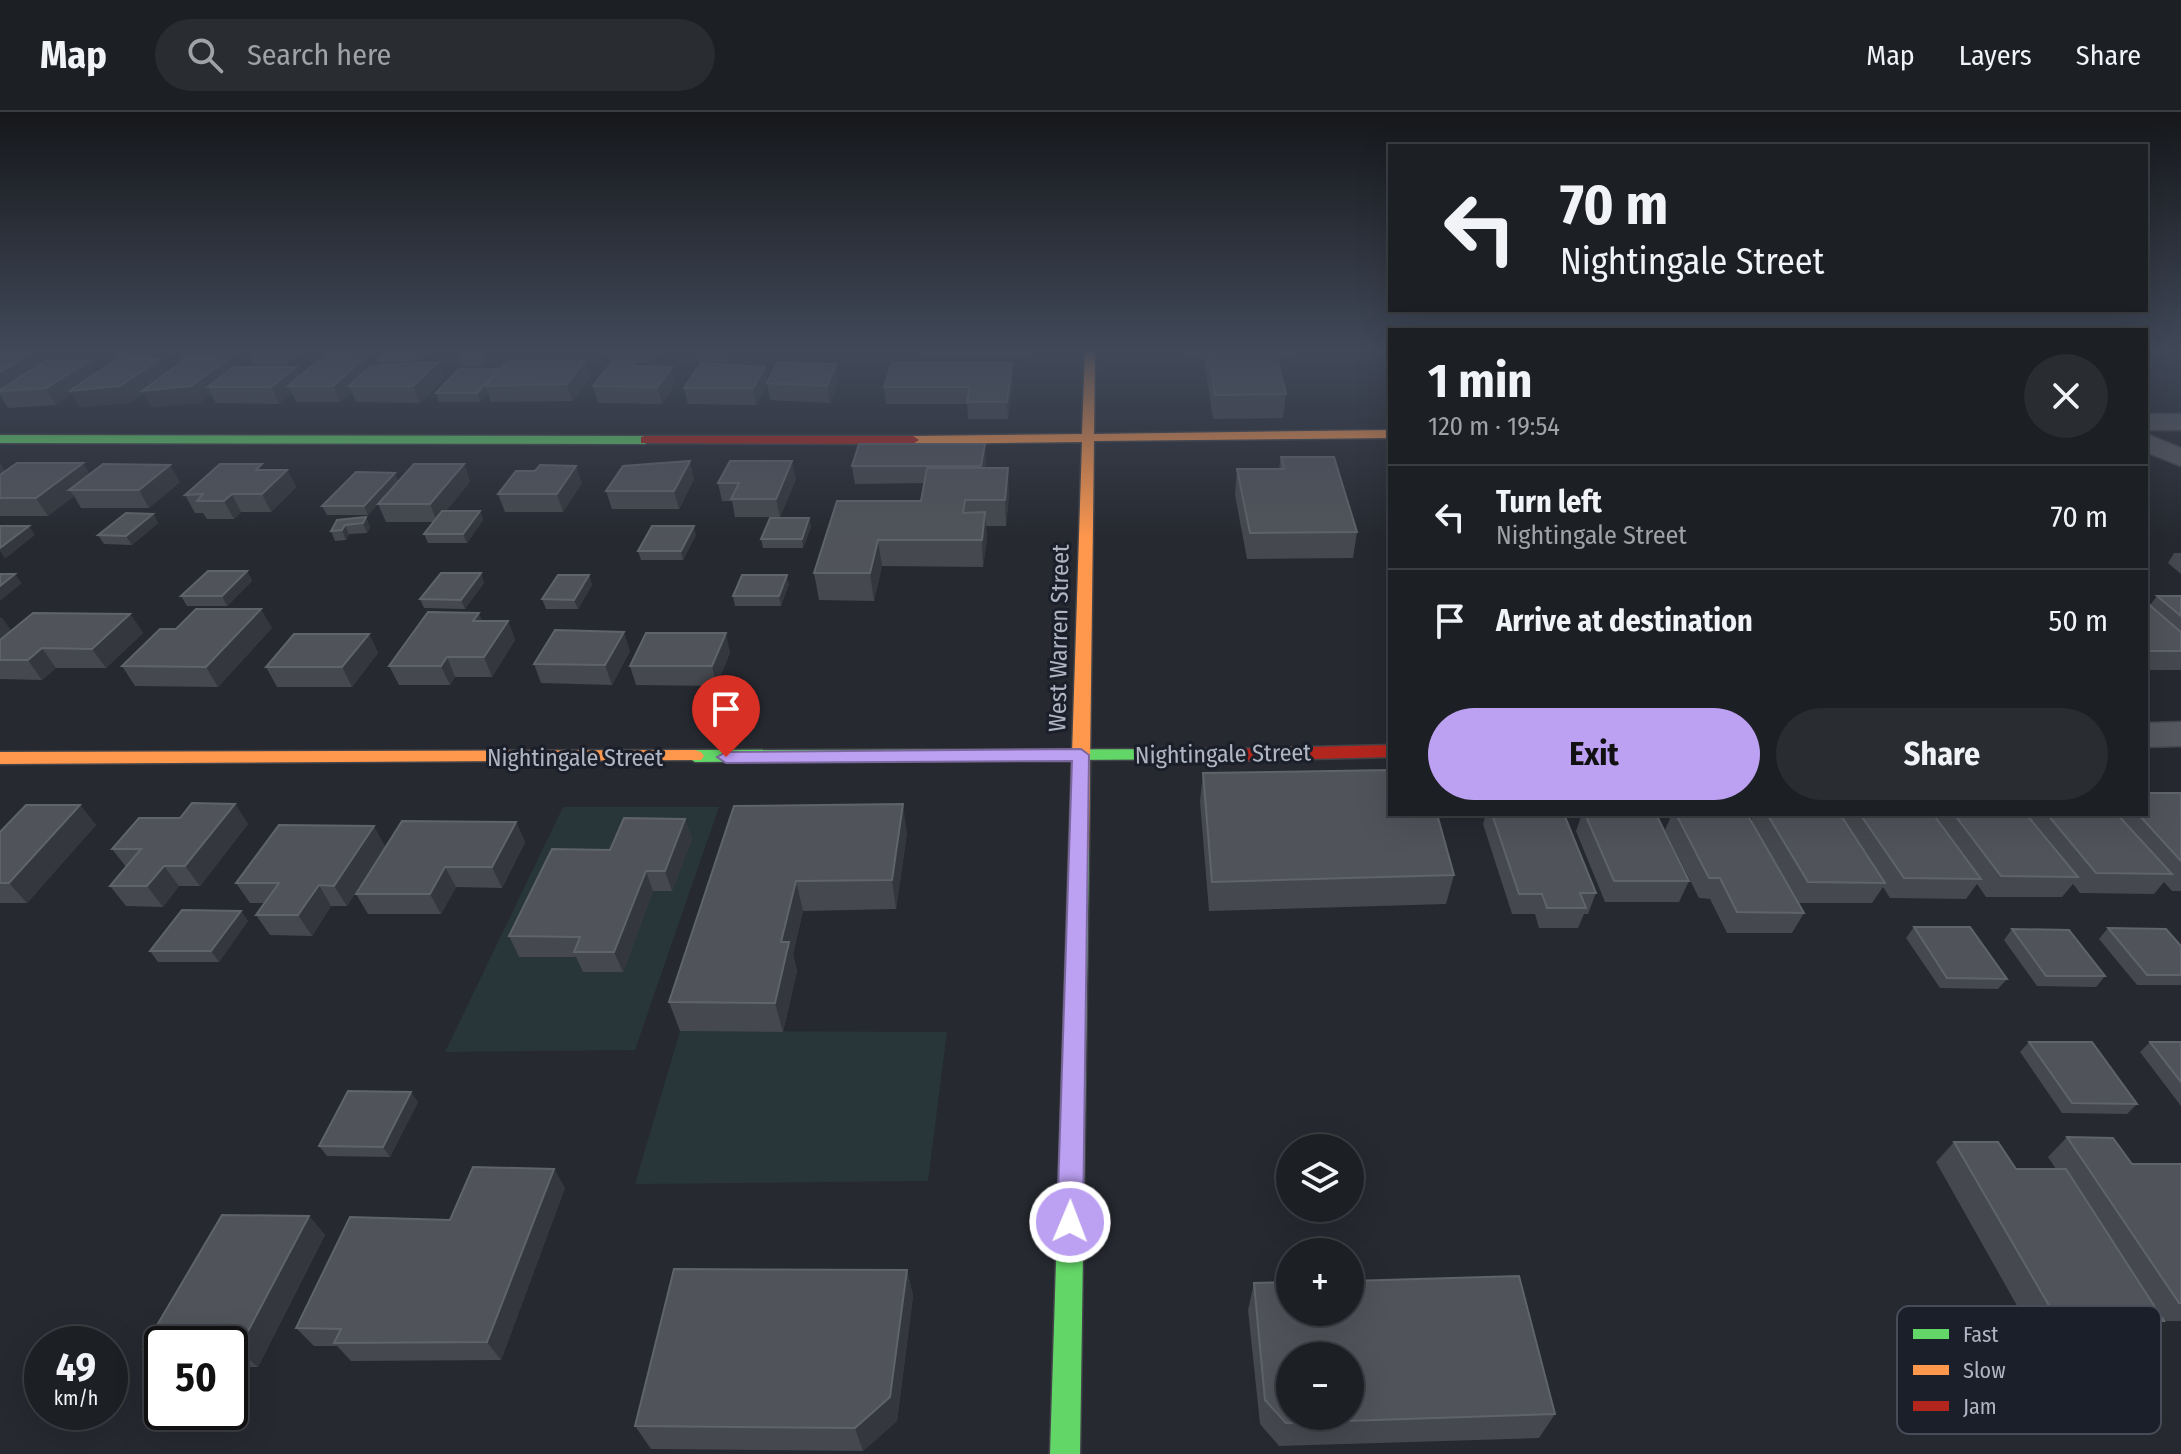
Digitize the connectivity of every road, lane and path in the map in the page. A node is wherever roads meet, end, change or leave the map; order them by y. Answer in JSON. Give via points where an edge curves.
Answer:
{"nodes":[{"id":1,"x":1089,"y":414,"type":"edge"},
{"id":2,"x":2148,"y":422,"type":"edge"},
{"id":3,"x":2181,"y":422,"type":"edge"},
{"id":4,"x":1388,"y":434,"type":"edge"},
{"id":5,"x":1088,"y":438,"type":"junction"},
{"id":6,"x":0,"y":439,"type":"edge"},
{"id":7,"x":2148,"y":443,"type":"edge"},
{"id":8,"x":2181,"y":458,"type":"edge"},
{"id":9,"x":2181,"y":734,"type":"edge"},
{"id":10,"x":2148,"y":735,"type":"edge"},
{"id":11,"x":1388,"y":751,"type":"edge"},
{"id":12,"x":1081,"y":755,"type":"junction"},
{"id":13,"x":0,"y":758,"type":"edge"},
{"id":14,"x":1065,"y":1454,"type":"edge"}],
"edges":[{"from":1,"to":5,"type":"street","name":"West Warren Street"},
{"from":2,"to":3,"type":"street"},
{"from":4,"to":5,"type":"street"},
{"from":5,"to":6,"type":"street"},
{"from":5,"to":12,"type":"street","name":"West Warren Street"},
{"from":7,"to":8,"type":"street"},
{"from":9,"to":10,"type":"street"},
{"from":11,"to":12,"type":"street","name":"Nightingale Street"},
{"from":12,"to":13,"type":"street","name":"Nightingale Street"},
{"from":12,"to":14,"type":"street","name":"West Warren Street"}]}
